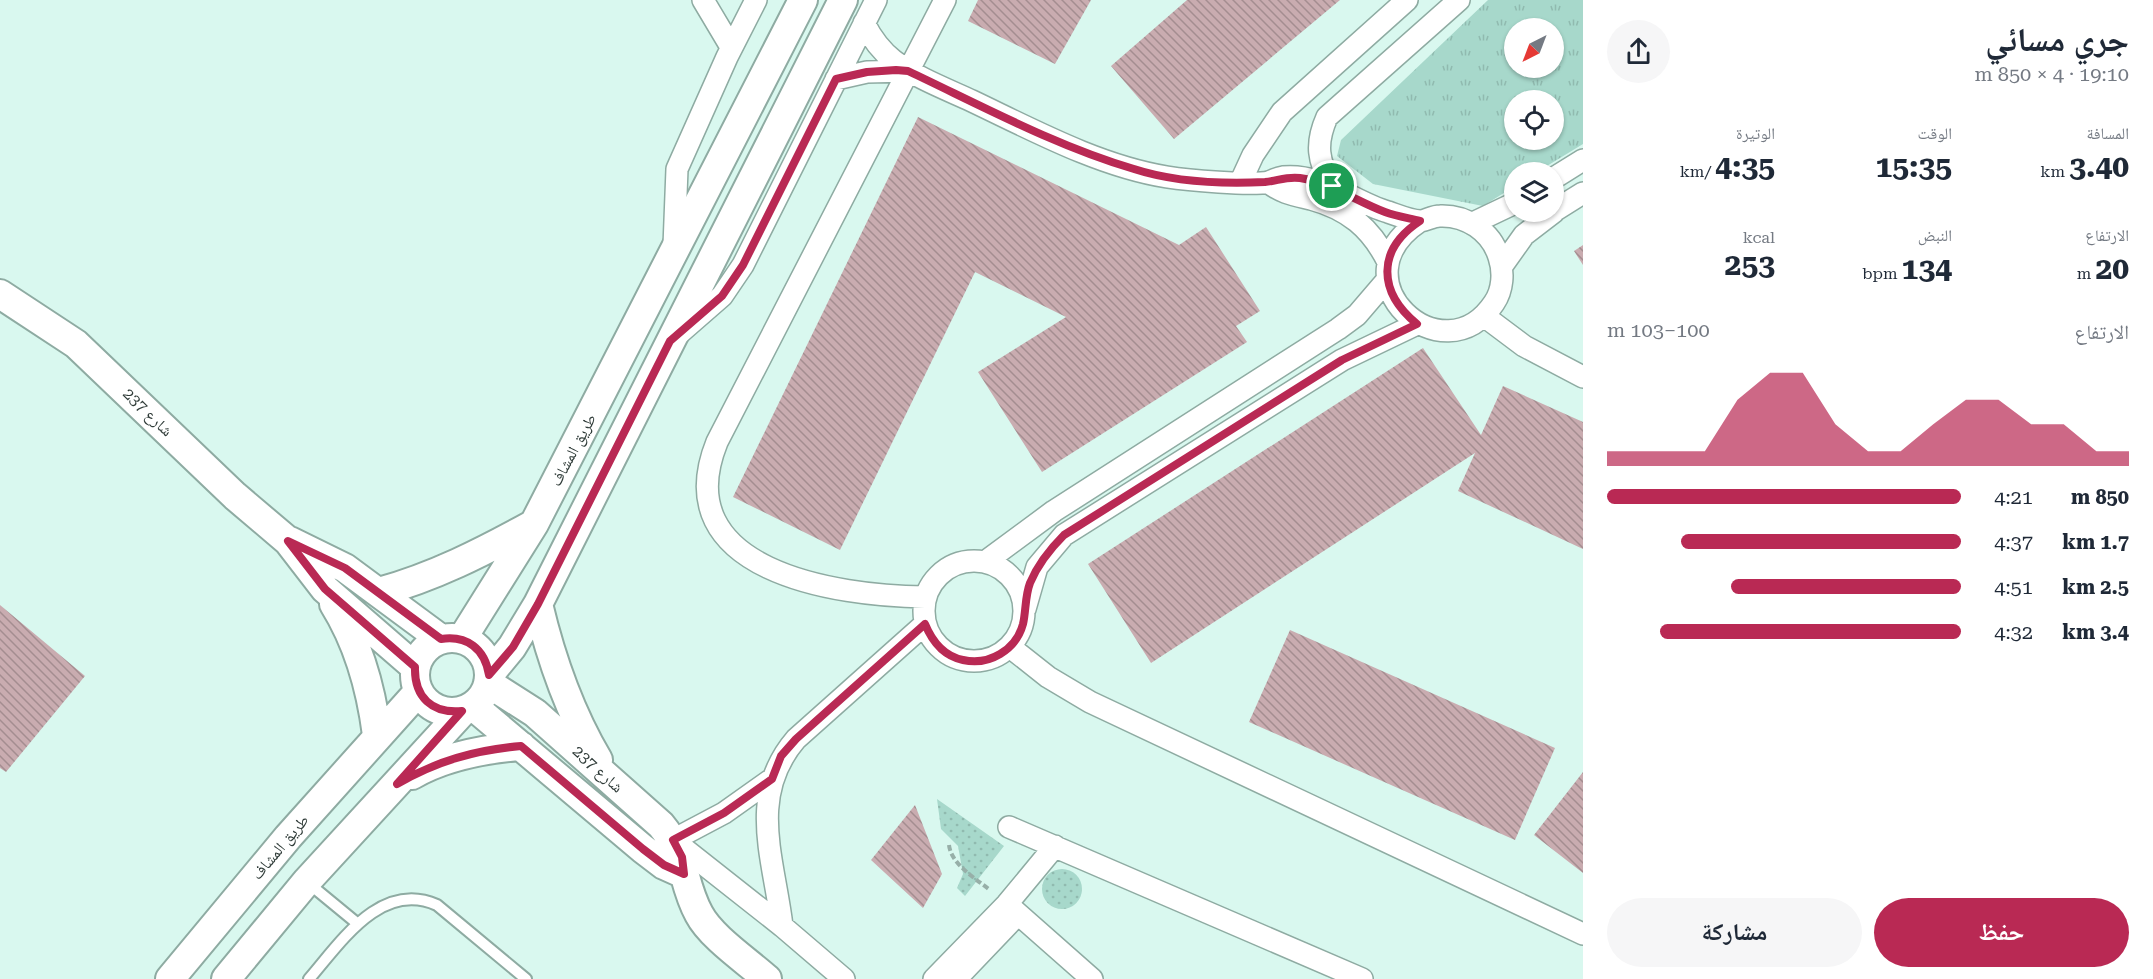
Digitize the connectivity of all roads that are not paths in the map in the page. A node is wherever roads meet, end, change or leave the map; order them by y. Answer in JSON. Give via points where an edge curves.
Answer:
{"nodes":[{"id":1,"x":703,"y":0,"type":"edge"},
{"id":2,"x":756,"y":0,"type":"edge"},
{"id":3,"x":803,"y":0,"type":"edge"},
{"id":4,"x":843,"y":0,"type":"edge"},
{"id":5,"x":876,"y":0,"type":"edge"},
{"id":6,"x":945,"y":0,"type":"edge"},
{"id":7,"x":1407,"y":0,"type":"edge"},
{"id":8,"x":1459,"y":0,"type":"edge"},
{"id":9,"x":864,"y":23,"type":"junction"},
{"id":10,"x":731,"y":47,"type":"junction"},
{"id":11,"x":908,"y":71,"type":"junction"},
{"id":12,"x":836,"y":79,"type":"junction"},
{"id":13,"x":1583,"y":160,"type":"edge"},
{"id":14,"x":1564,"y":172,"type":"edge"},
{"id":15,"x":1241,"y":181,"type":"junction"},
{"id":16,"x":1268,"y":182,"type":"junction"},
{"id":17,"x":1332,"y":186,"type":"junction"},
{"id":18,"x":1583,"y":193,"type":"edge"},
{"id":19,"x":1564,"y":205,"type":"edge"},
{"id":20,"x":1504,"y":208,"type":"edge"},
{"id":21,"x":1420,"y":221,"type":"junction"},
{"id":22,"x":1540,"y":222,"type":"edge"},
{"id":23,"x":1473,"y":223,"type":"junction"},
{"id":24,"x":674,"y":255,"type":"junction"},
{"id":25,"x":1502,"y":266,"type":"junction"},
{"id":26,"x":1388,"y":271,"type":"junction"},
{"id":27,"x":0,"y":294,"type":"edge"},
{"id":28,"x":1484,"y":316,"type":"junction"},
{"id":29,"x":1417,"y":324,"type":"junction"},
{"id":30,"x":670,"y":341,"type":"junction"},
{"id":31,"x":1583,"y":377,"type":"edge"},
{"id":32,"x":534,"y":524,"type":"junction"},
{"id":33,"x":288,"y":541,"type":"junction"},
{"id":34,"x":985,"y":562,"type":"junction"},
{"id":35,"x":325,"y":589,"type":"junction"},
{"id":36,"x":379,"y":592,"type":"junction"},
{"id":37,"x":925,"y":597,"type":"junction"},
{"id":38,"x":538,"y":604,"type":"junction"},
{"id":39,"x":1025,"y":609,"type":"junction"},
{"id":40,"x":925,"y":624,"type":"junction"},
{"id":41,"x":451,"y":639,"type":"junction"},
{"id":42,"x":1010,"y":647,"type":"junction"},
{"id":43,"x":417,"y":679,"type":"junction"},
{"id":44,"x":478,"y":694,"type":"junction"},
{"id":45,"x":377,"y":735,"type":"junction"},
{"id":46,"x":521,"y":746,"type":"junction"},
{"id":47,"x":772,"y":779,"type":"junction"},
{"id":48,"x":610,"y":780,"type":"junction"},
{"id":49,"x":397,"y":784,"type":"junction"},
{"id":50,"x":1009,"y":827,"type":"dead end"},
{"id":51,"x":673,"y":840,"type":"junction"},
{"id":52,"x":1055,"y":846,"type":"junction"},
{"id":53,"x":684,"y":874,"type":"junction"},
{"id":54,"x":307,"y":881,"type":"junction"},
{"id":55,"x":1012,"y":909,"type":"junction"},
{"id":56,"x":358,"y":924,"type":"junction"},
{"id":57,"x":782,"y":926,"type":"junction"},
{"id":58,"x":1583,"y":934,"type":"edge"},
{"id":59,"x":170,"y":979,"type":"edge"},
{"id":60,"x":226,"y":979,"type":"edge"},
{"id":61,"x":309,"y":979,"type":"edge"},
{"id":62,"x":526,"y":979,"type":"edge"},
{"id":63,"x":767,"y":979,"type":"edge"},
{"id":64,"x":844,"y":979,"type":"edge"},
{"id":65,"x":934,"y":979,"type":"edge"},
{"id":66,"x":956,"y":979,"type":"edge"},
{"id":67,"x":1092,"y":979,"type":"edge"},
{"id":68,"x":1362,"y":979,"type":"edge"}],
"edges":[{"from":1,"to":10,"type":"street"},
{"from":2,"to":10,"type":"street","name":"طريق المشاف"},
{"from":3,"to":24,"type":"street","name":"طريق المشاف"},
{"from":4,"to":30,"type":"street"},
{"from":5,"to":9,"type":"street"},
{"from":6,"to":11,"type":"street"},
{"from":7,"to":15,"type":"street","via":[[1282,112]]},
{"from":8,"to":17,"type":"street","via":[[1328,117],[1318,151]]},
{"from":9,"to":11,"type":"street","via":[[880,49]]},
{"from":9,"to":12,"type":"street"},
{"from":10,"to":24,"type":"street","name":"طريق المشاف","via":[[677,169]]},
{"from":11,"to":12,"type":"street","via":[[867,72]]},
{"from":11,"to":15,"type":"street","via":[[1051,138],[1135,170],[1166,177]]},
{"from":11,"to":37,"type":"street","via":[[717,442],[708,465],[705,490],[711,515],[742,554],[796,578],[837,590]]},
{"from":12,"to":30,"type":"street","via":[[738,273],[722,296]]},
{"from":13,"to":14,"type":"street"},
{"from":15,"to":16,"type":"street"},
{"from":16,"to":17,"type":"street","via":[[1288,177]]},
{"from":16,"to":26,"type":"street","via":[[1283,192],[1326,203],[1351,215],[1370,233]]},
{"from":17,"to":21,"type":"street","via":[[1384,212]]},
{"from":18,"to":19,"type":"street"},
{"from":20,"to":23,"type":"street"},
{"from":21,"to":23,"type":"street","via":[[1437,216]]},
{"from":21,"to":26,"type":"street","via":[[1400,238]]},
{"from":22,"to":25,"type":"street","via":[[1524,235]]},
{"from":23,"to":25,"type":"street","via":[[1492,242]]},
{"from":24,"to":32,"type":"street","name":"طريق المشاف"},
{"from":25,"to":28,"type":"street","via":[[1495,302]]},
{"from":26,"to":29,"type":"street","via":[[1392,298]]},
{"from":26,"to":34,"type":"street","via":[[1357,315],[1054,511]]},
{"from":27,"to":33,"type":"street","name":"شارع 237","via":[[76,344],[235,496]]},
{"from":28,"to":29,"type":"street","via":[[1452,331]]},
{"from":28,"to":31,"type":"street","via":[[1524,346]]},
{"from":29,"to":39,"type":"street","via":[[1342,360],[1064,535],[1037,567]]},
{"from":30,"to":38,"type":"street"},
{"from":32,"to":36,"type":"street","via":[[463,561]]},
{"from":32,"to":41,"type":"street","name":"طريق المشاف"},
{"from":33,"to":35,"type":"street","name":"شارع 237"},
{"from":33,"to":36,"type":"street","name":"شارع 237","via":[[345,568]]},
{"from":34,"to":37,"type":"street","via":[[972,560],[948,567],[930,585]]},
{"from":34,"to":39,"type":"street","via":[[1002,570],[1016,584]]},
{"from":35,"to":43,"type":"street","name":"شارع 237"},
{"from":35,"to":45,"type":"street","via":[[366,674]]},
{"from":36,"to":41,"type":"street","name":"شارع 237"},
{"from":37,"to":40,"type":"street"},
{"from":38,"to":44,"type":"street","via":[[513,647]]},
{"from":38,"to":48,"type":"street","via":[[566,695]]},
{"from":39,"to":42,"type":"street","via":[[1023,623]]},
{"from":40,"to":42,"type":"street","via":[[938,647],[961,660],[987,660]]},
{"from":40,"to":47,"type":"street","via":[[796,739],[781,756]]},
{"from":41,"to":43,"type":"street","via":[[424,650]]},
{"from":41,"to":44,"type":"street","via":[[471,643],[484,657]]},
{"from":42,"to":58,"type":"street","via":[[1048,677],[1090,702]]},
{"from":43,"to":44,"type":"street","via":[[426,702],[437,709],[450,712]]},
{"from":43,"to":45,"type":"street","name":"طريق المشاف"},
{"from":44,"to":46,"type":"street","name":"شارع 237"},
{"from":44,"to":48,"type":"street","name":"شارع 237","via":[[536,712]]},
{"from":44,"to":49,"type":"street"},
{"from":45,"to":59,"type":"street","name":"طريق المشاف"},
{"from":46,"to":49,"type":"street","via":[[444,760]]},
{"from":46,"to":53,"type":"street","name":"شارع 237","via":[[643,849]]},
{"from":47,"to":51,"type":"street","via":[[724,813]]},
{"from":47,"to":57,"type":"street","via":[[767,805],[768,837]]},
{"from":48,"to":51,"type":"street","name":"شارع 237"},
{"from":49,"to":54,"type":"street"},
{"from":50,"to":52,"type":"street"},
{"from":51,"to":53,"type":"street","name":"شارع 237","via":[[682,857]]},
{"from":51,"to":57,"type":"street"},
{"from":52,"to":55,"type":"street"},
{"from":52,"to":68,"type":"street"},
{"from":53,"to":63,"type":"street","name":"شارع 237","via":[[704,923]]},
{"from":54,"to":56,"type":"lane"},
{"from":54,"to":60,"type":"street"},
{"from":55,"to":65,"type":"street"},
{"from":55,"to":66,"type":"street"},
{"from":55,"to":67,"type":"street"},
{"from":56,"to":61,"type":"lane"},
{"from":56,"to":62,"type":"lane","via":[[395,900],[424,900],[437,905]]},
{"from":57,"to":64,"type":"street"}]}
